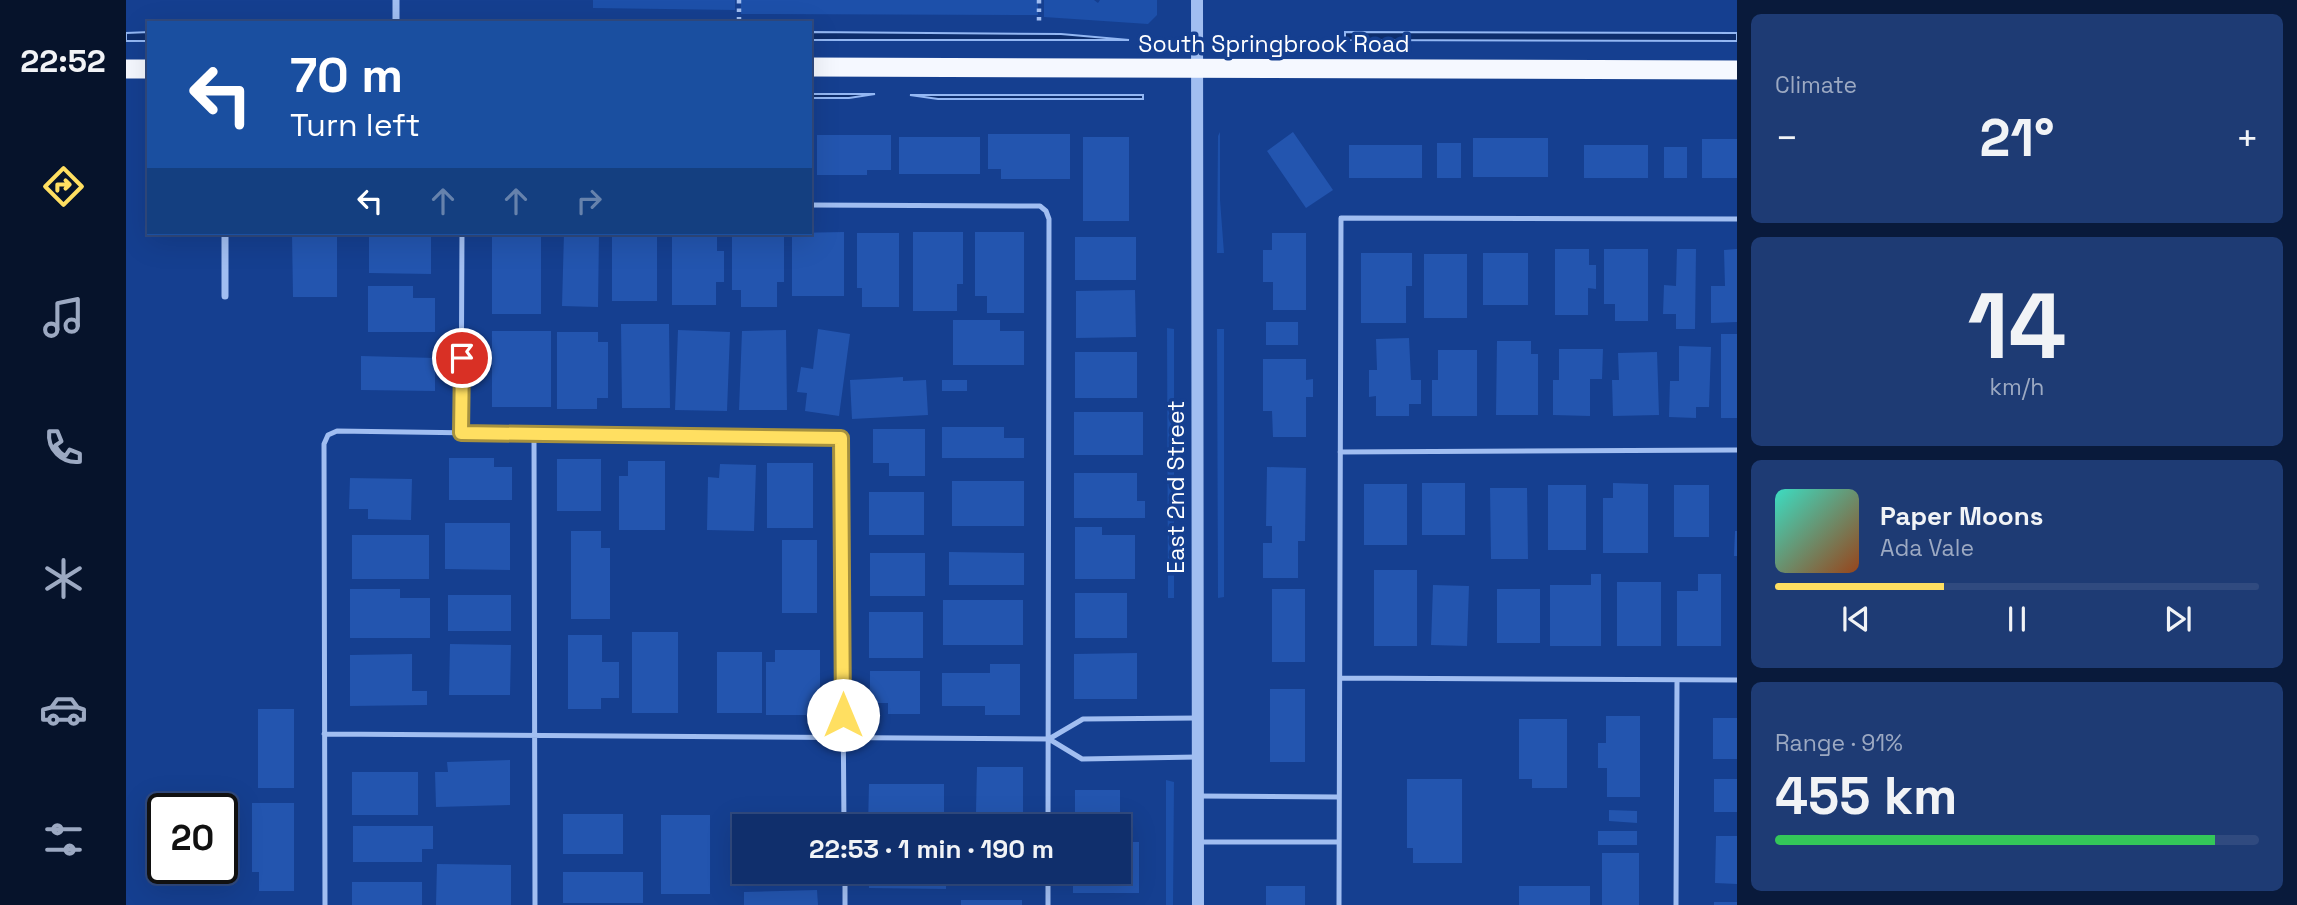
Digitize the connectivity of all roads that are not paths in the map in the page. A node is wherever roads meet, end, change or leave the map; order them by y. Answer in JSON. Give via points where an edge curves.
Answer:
{"nodes":[{"id":1,"x":396,"y":0,"type":"edge"},
{"id":2,"x":1197,"y":0,"type":"edge"},
{"id":3,"x":396,"y":21,"type":"edge"},
{"id":4,"x":812,"y":67,"type":"edge"},
{"id":5,"x":1196,"y":68,"type":"junction"},
{"id":6,"x":126,"y":69,"type":"edge"},
{"id":7,"x":147,"y":69,"type":"edge"},
{"id":8,"x":1737,"y":70,"type":"edge"},
{"id":9,"x":812,"y":205,"type":"edge"},
{"id":10,"x":1737,"y":219,"type":"edge"},
{"id":11,"x":225,"y":235,"type":"edge"},
{"id":12,"x":462,"y":235,"type":"edge"},
{"id":13,"x":225,"y":296,"type":"dead end"},
{"id":14,"x":461,"y":433,"type":"junction"},
{"id":15,"x":534,"y":434,"type":"junction"},
{"id":16,"x":1737,"y":450,"type":"edge"},
{"id":17,"x":1340,"y":452,"type":"junction"},
{"id":18,"x":1340,"y":678,"type":"junction"},
{"id":19,"x":1677,"y":680,"type":"junction"},
{"id":20,"x":1737,"y":680,"type":"edge"},
{"id":21,"x":1198,"y":718,"type":"junction"},
{"id":22,"x":324,"y":734,"type":"junction"},
{"id":23,"x":535,"y":735,"type":"junction"},
{"id":24,"x":843,"y":737,"type":"junction"},
{"id":25,"x":1049,"y":739,"type":"junction"},
{"id":26,"x":1198,"y":757,"type":"junction"},
{"id":27,"x":1198,"y":796,"type":"junction"},
{"id":28,"x":1339,"y":796,"type":"junction"},
{"id":29,"x":844,"y":814,"type":"edge"},
{"id":30,"x":1048,"y":814,"type":"edge"},
{"id":31,"x":1198,"y":842,"type":"junction"},
{"id":32,"x":1339,"y":842,"type":"junction"},
{"id":33,"x":845,"y":884,"type":"edge"},
{"id":34,"x":1048,"y":884,"type":"edge"},
{"id":35,"x":325,"y":905,"type":"edge"},
{"id":36,"x":535,"y":905,"type":"edge"},
{"id":37,"x":845,"y":905,"type":"edge"},
{"id":38,"x":1048,"y":905,"type":"edge"},
{"id":39,"x":1198,"y":905,"type":"edge"},
{"id":40,"x":1339,"y":905,"type":"edge"},
{"id":41,"x":1676,"y":905,"type":"edge"}],
"edges":[{"from":1,"to":3,"type":"street"},
{"from":2,"to":5,"type":"street","name":"East 2nd Street"},
{"from":4,"to":5,"type":"highway","name":"South Springbrook Road"},
{"from":5,"to":8,"type":"highway","name":"South Springbrook Road"},
{"from":5,"to":21,"type":"street","name":"East 2nd Street"},
{"from":6,"to":7,"type":"highway"},
{"from":9,"to":25,"type":"lane","via":[[1040,206],[1046,211]]},
{"from":10,"to":17,"type":"lane","via":[[1341,218]]},
{"from":11,"to":13,"type":"street"},
{"from":12,"to":14,"type":"lane"},
{"from":14,"to":15,"type":"lane"},
{"from":14,"to":22,"type":"lane","via":[[337,431],[328,435],[324,444]]},
{"from":15,"to":23,"type":"lane"},
{"from":15,"to":24,"type":"lane","via":[[841,438]]},
{"from":16,"to":17,"type":"lane"},
{"from":17,"to":18,"type":"lane"},
{"from":18,"to":19,"type":"lane"},
{"from":18,"to":28,"type":"lane"},
{"from":19,"to":20,"type":"lane"},
{"from":19,"to":41,"type":"lane"},
{"from":21,"to":25,"type":"lane","via":[[1083,719]]},
{"from":21,"to":26,"type":"street","name":"East 2nd Street"},
{"from":22,"to":23,"type":"lane"},
{"from":22,"to":35,"type":"lane"},
{"from":23,"to":24,"type":"lane"},
{"from":23,"to":36,"type":"lane"},
{"from":24,"to":25,"type":"lane"},
{"from":24,"to":29,"type":"lane"},
{"from":25,"to":26,"type":"lane","via":[[1082,759]]},
{"from":25,"to":30,"type":"lane"},
{"from":26,"to":27,"type":"street","name":"East 2nd Street"},
{"from":27,"to":28,"type":"lane"},
{"from":27,"to":31,"type":"street","name":"East 2nd Street"},
{"from":28,"to":32,"type":"lane"},
{"from":31,"to":32,"type":"lane"},
{"from":31,"to":39,"type":"street","name":"East 2nd Street"},
{"from":32,"to":40,"type":"lane"},
{"from":33,"to":37,"type":"lane"},
{"from":34,"to":38,"type":"lane"}]}
